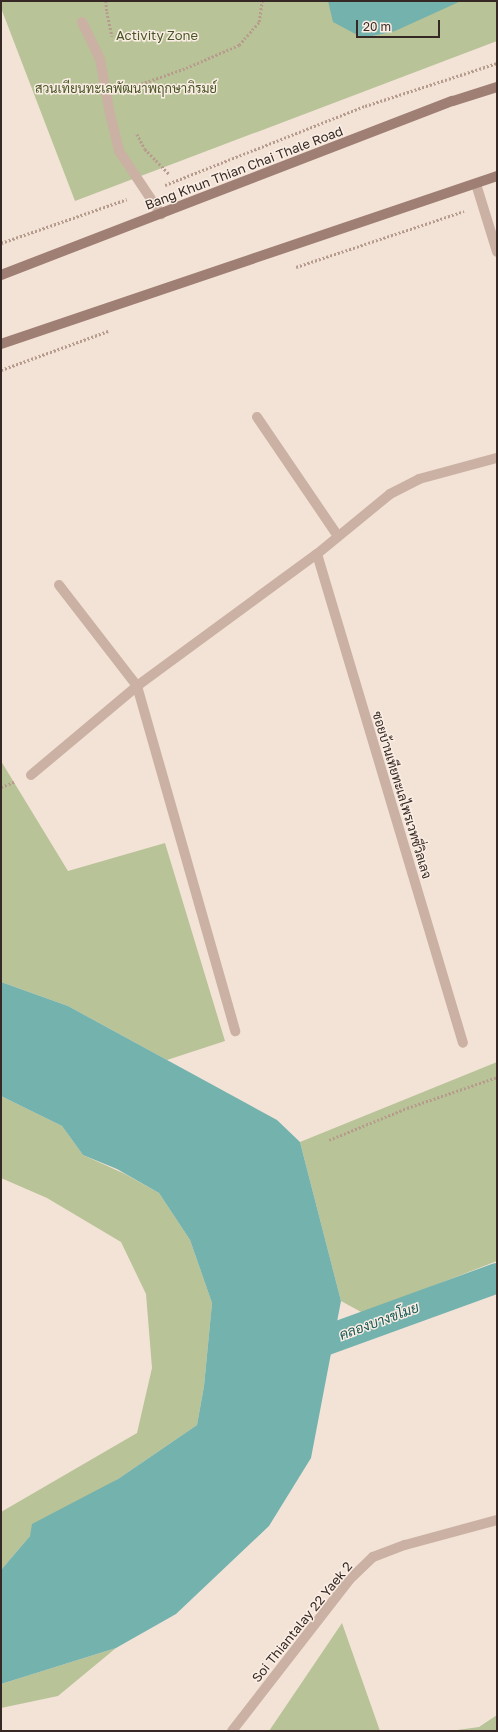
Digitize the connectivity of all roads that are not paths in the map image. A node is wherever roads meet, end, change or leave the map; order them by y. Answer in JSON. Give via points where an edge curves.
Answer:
{"nodes":[{"id":1,"x":82,"y":22,"type":"dead end"},
{"id":2,"x":497,"y":87,"type":"edge"},
{"id":3,"x":497,"y":176,"type":"edge"},
{"id":4,"x":476,"y":184,"type":"junction"},
{"id":5,"x":161,"y":214,"type":"junction"},
{"id":6,"x":497,"y":252,"type":"edge"},
{"id":7,"x":1,"y":275,"type":"edge"},
{"id":8,"x":1,"y":344,"type":"edge"},
{"id":9,"x":257,"y":417,"type":"dead end"},
{"id":10,"x":497,"y":458,"type":"edge"},
{"id":11,"x":338,"y":536,"type":"junction"},
{"id":12,"x":317,"y":554,"type":"junction"},
{"id":13,"x":59,"y":585,"type":"dead end"},
{"id":14,"x":137,"y":686,"type":"junction"},
{"id":15,"x":31,"y":775,"type":"dead end"},
{"id":16,"x":236,"y":1031,"type":"dead end"},
{"id":17,"x":463,"y":1043,"type":"dead end"},
{"id":18,"x":497,"y":1520,"type":"edge"},
{"id":19,"x":232,"y":1731,"type":"edge"}],
"edges":[{"from":1,"to":5,"type":"street","via":[[100,59],[119,151]]},
{"from":2,"to":5,"type":"main road","name":"Bang Khun Thian Chai Thale Road","via":[[453,101]]},
{"from":3,"to":4,"type":"main road"},
{"from":4,"to":6,"type":"street"},
{"from":4,"to":8,"type":"main road"},
{"from":5,"to":7,"type":"main road","name":"Bang Khun Thian Chai Thale Road"},
{"from":9,"to":11,"type":"street"},
{"from":10,"to":11,"type":"street","via":[[419,479],[390,494]]},
{"from":11,"to":12,"type":"street"},
{"from":12,"to":14,"type":"street"},
{"from":12,"to":17,"type":"street","name":"ซอยบ้านเทียทะเลไพรเวทซี่วิลเลจ"},
{"from":13,"to":14,"type":"street"},
{"from":14,"to":15,"type":"street"},
{"from":14,"to":16,"type":"street"},
{"from":18,"to":19,"type":"street","name":"Soi Thiantalay 22 Yaek 2","via":[[405,1545],[373,1557],[349,1580]]}]}
